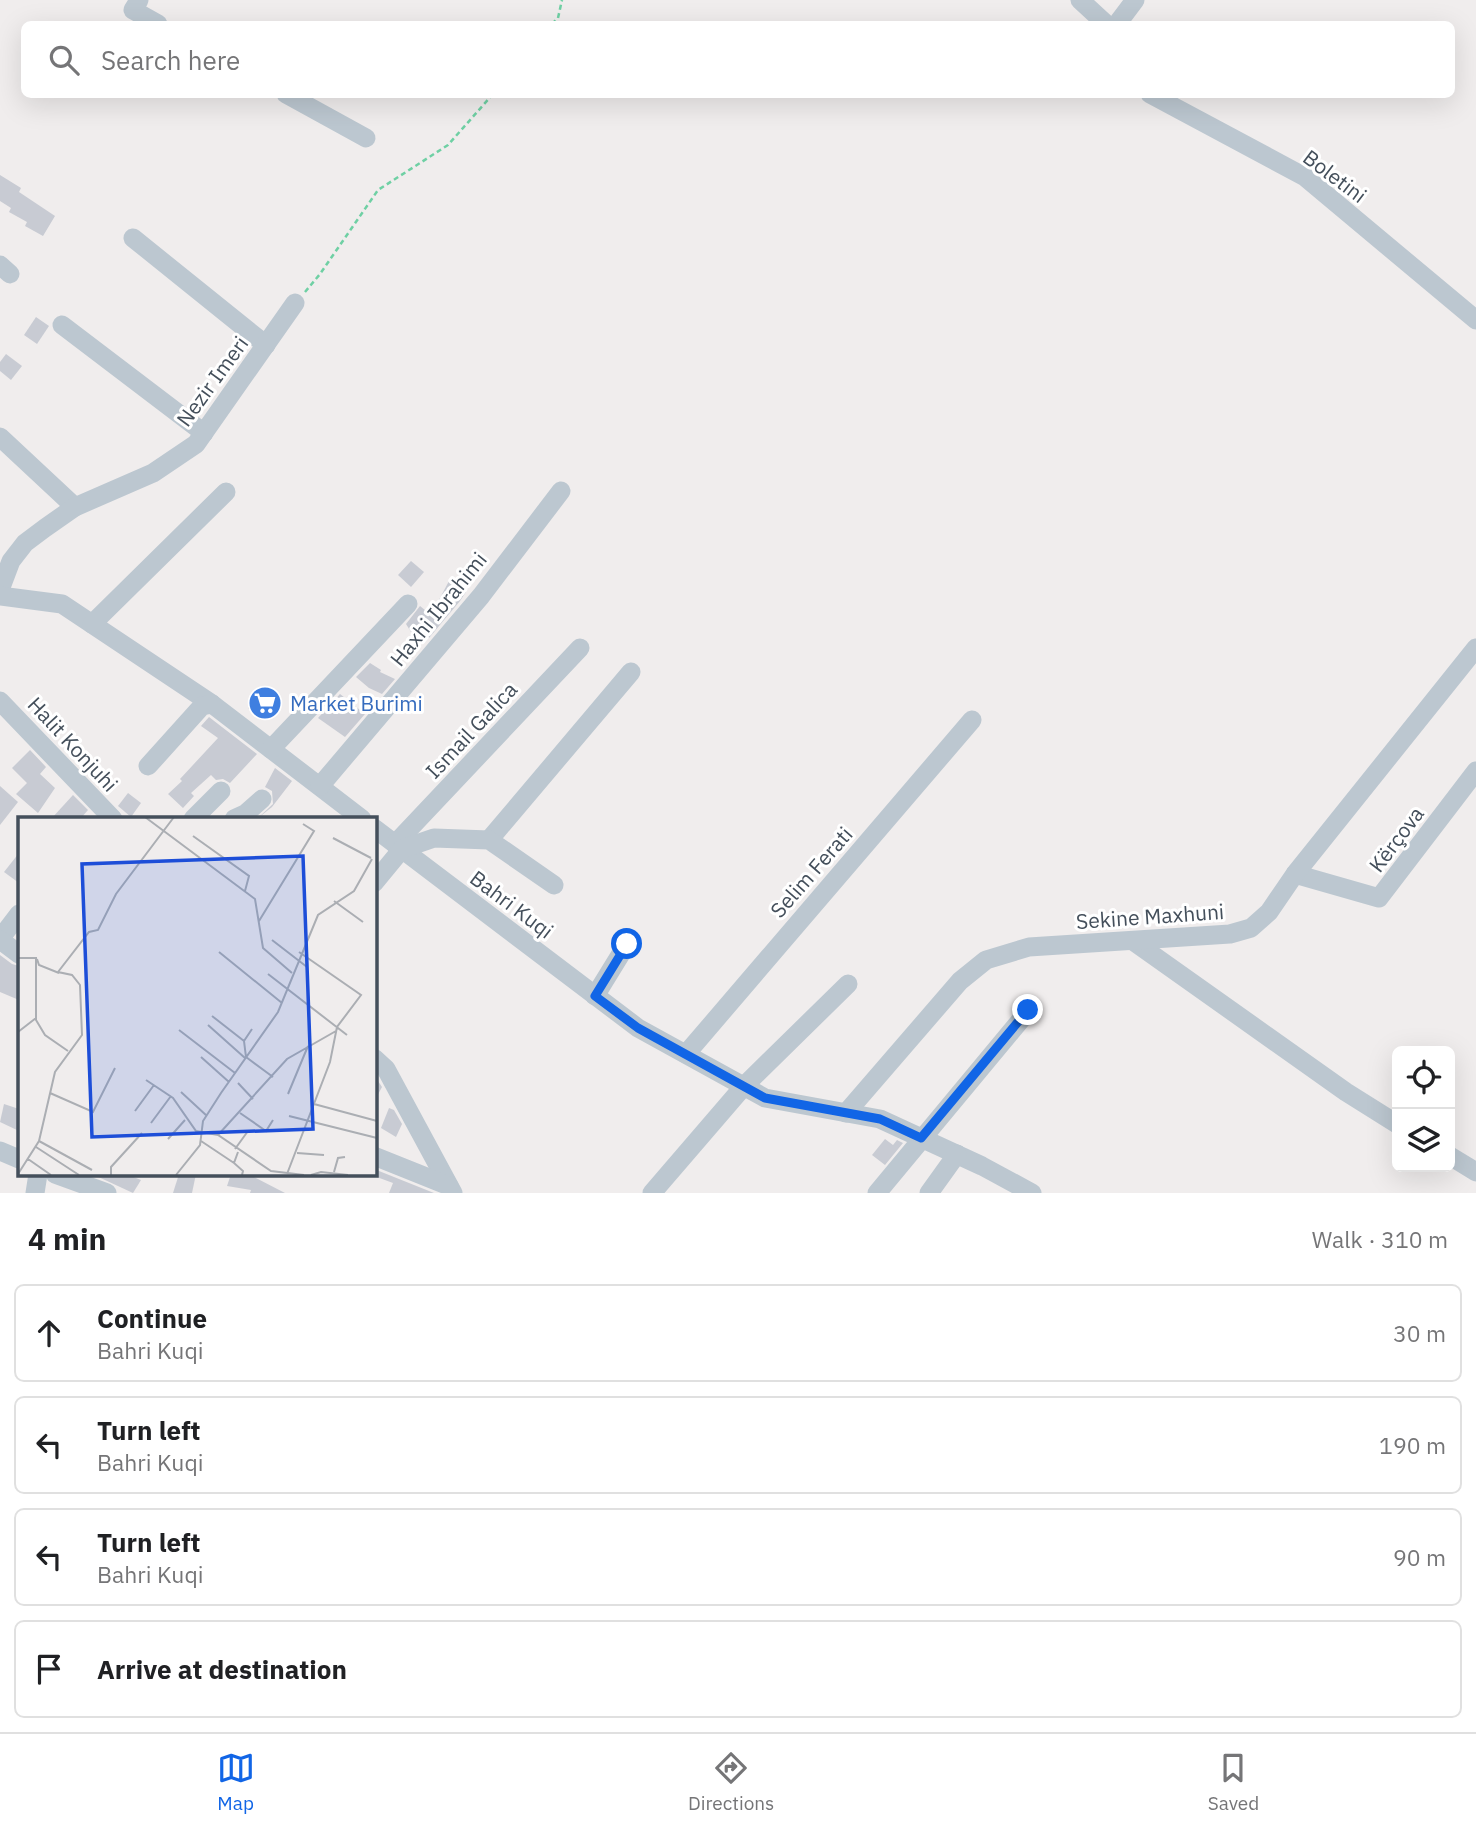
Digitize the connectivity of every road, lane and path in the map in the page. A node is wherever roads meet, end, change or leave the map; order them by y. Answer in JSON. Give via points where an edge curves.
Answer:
{"nodes":[{"id":1,"x":139,"y":0,"type":"edge"},
{"id":2,"x":562,"y":0,"type":"edge"},
{"id":3,"x":1080,"y":0,"type":"edge"},
{"id":4,"x":1135,"y":0,"type":"edge"},
{"id":5,"x":153,"y":21,"type":"edge"},
{"id":6,"x":555,"y":21,"type":"edge"},
{"id":7,"x":1102,"y":21,"type":"edge"},
{"id":8,"x":1119,"y":21,"type":"edge"},
{"id":9,"x":293,"y":98,"type":"edge"},
{"id":10,"x":489,"y":98,"type":"edge"},
{"id":11,"x":1157,"y":98,"type":"edge"},
{"id":12,"x":366,"y":138,"type":"dead end"},
{"id":13,"x":133,"y":239,"type":"dead end"},
{"id":14,"x":295,"y":303,"type":"joint"},
{"id":15,"x":1476,"y":320,"type":"edge"},
{"id":16,"x":62,"y":325,"type":"dead end"},
{"id":17,"x":266,"y":345,"type":"junction"},
{"id":18,"x":204,"y":433,"type":"junction"},
{"id":19,"x":0,"y":437,"type":"edge"},
{"id":20,"x":561,"y":491,"type":"dead end"},
{"id":21,"x":226,"y":492,"type":"dead end"},
{"id":22,"x":75,"y":507,"type":"junction"},
{"id":23,"x":0,"y":590,"type":"edge"},
{"id":24,"x":0,"y":596,"type":"edge"},
{"id":25,"x":408,"y":604,"type":"dead end"},
{"id":26,"x":92,"y":624,"type":"junction"},
{"id":27,"x":580,"y":648,"type":"dead end"},
{"id":28,"x":1476,"y":648,"type":"edge"},
{"id":29,"x":631,"y":672,"type":"dead end"},
{"id":30,"x":0,"y":701,"type":"edge"},
{"id":31,"x":212,"y":704,"type":"junction"},
{"id":32,"x":972,"y":720,"type":"dead end"},
{"id":33,"x":271,"y":749,"type":"junction"},
{"id":34,"x":148,"y":766,"type":"dead end"},
{"id":35,"x":1476,"y":771,"type":"edge"},
{"id":36,"x":320,"y":786,"type":"junction"},
{"id":37,"x":220,"y":791,"type":"dead end"},
{"id":38,"x":262,"y":799,"type":"dead end"},
{"id":39,"x":101,"y":814,"type":"edge"},
{"id":40,"x":194,"y":817,"type":"edge"},
{"id":41,"x":237,"y":817,"type":"edge"},
{"id":42,"x":361,"y":817,"type":"edge"},
{"id":43,"x":376,"y":830,"type":"edge"},
{"id":44,"x":489,"y":840,"type":"junction"},
{"id":45,"x":398,"y":846,"type":"junction"},
{"id":46,"x":1295,"y":874,"type":"junction"},
{"id":47,"x":376,"y":880,"type":"edge"},
{"id":48,"x":554,"y":885,"type":"dead end"},
{"id":49,"x":18,"y":915,"type":"edge"},
{"id":50,"x":0,"y":940,"type":"edge"},
{"id":51,"x":1133,"y":941,"type":"junction"},
{"id":52,"x":627,"y":944,"type":"dead end"},
{"id":53,"x":18,"y":953,"type":"edge"},
{"id":54,"x":848,"y":984,"type":"dead end"},
{"id":55,"x":595,"y":996,"type":"junction"},
{"id":56,"x":1028,"y":1010,"type":"dead end"},
{"id":57,"x":685,"y":1054,"type":"junction"},
{"id":58,"x":376,"y":1060,"type":"edge"},
{"id":59,"x":744,"y":1086,"type":"junction"},
{"id":60,"x":846,"y":1112,"type":"junction"},
{"id":61,"x":1392,"y":1121,"type":"edge"},
{"id":62,"x":921,"y":1138,"type":"junction"},
{"id":63,"x":0,"y":1152,"type":"edge"},
{"id":64,"x":957,"y":1154,"type":"junction"},
{"id":65,"x":376,"y":1157,"type":"edge"},
{"id":66,"x":18,"y":1159,"type":"edge"},
{"id":67,"x":1455,"y":1159,"type":"edge"},
{"id":68,"x":1476,"y":1172,"type":"edge"},
{"id":69,"x":60,"y":1176,"type":"edge"},
{"id":70,"x":451,"y":1189,"type":"edge"},
{"id":71,"x":107,"y":1193,"type":"edge"},
{"id":72,"x":652,"y":1193,"type":"edge"},
{"id":73,"x":877,"y":1193,"type":"edge"},
{"id":74,"x":929,"y":1193,"type":"edge"},
{"id":75,"x":1032,"y":1193,"type":"edge"}],
"edges":[{"from":1,"to":5,"type":"street","via":[[133,10]]},
{"from":2,"to":6,"type":"path"},
{"from":3,"to":7,"type":"street"},
{"from":4,"to":8,"type":"street"},
{"from":9,"to":12,"type":"street"},
{"from":10,"to":14,"type":"path","via":[[448,145],[378,190]]},
{"from":11,"to":15,"type":"street","name":"Boletini","via":[[1305,177]]},
{"from":13,"to":17,"type":"street"},
{"from":14,"to":17,"type":"street","name":"Nezir Imeri"},
{"from":16,"to":18,"type":"street"},
{"from":17,"to":18,"type":"street","name":"Nezir Imeri"},
{"from":18,"to":22,"type":"street","name":"Nezir Imeri","via":[[196,444],[153,473]]},
{"from":19,"to":22,"type":"street"},
{"from":20,"to":36,"type":"street","name":"Haxhi Ibrahimi","via":[[481,596]]},
{"from":21,"to":26,"type":"street"},
{"from":22,"to":23,"type":"street","name":"Nezir Imeri","via":[[25,543],[11,561]]},
{"from":24,"to":26,"type":"street","via":[[62,604]]},
{"from":25,"to":33,"type":"street"},
{"from":26,"to":31,"type":"street"},
{"from":27,"to":45,"type":"street","name":"Ismail Galica"},
{"from":28,"to":46,"type":"street","name":"Sekine Maxhuni"},
{"from":29,"to":44,"type":"street"},
{"from":30,"to":39,"type":"street","name":"Halit Konjuhi"},
{"from":31,"to":33,"type":"street"},
{"from":31,"to":34,"type":"street","via":[[202,706]]},
{"from":32,"to":57,"type":"street","name":"Selim Ferati"},
{"from":33,"to":36,"type":"street"},
{"from":35,"to":46,"type":"street","name":"Kërçova","via":[[1379,898]]},
{"from":36,"to":42,"type":"street"},
{"from":37,"to":40,"type":"street"},
{"from":38,"to":41,"type":"street"},
{"from":43,"to":45,"type":"street","name":"Bahri Kuqi"},
{"from":44,"to":45,"type":"street","name":"Bahri Kuqi","via":[[434,838]]},
{"from":44,"to":48,"type":"street","name":"Bahri Kuqi"},
{"from":45,"to":47,"type":"street","name":"Ismail Galica"},
{"from":45,"to":55,"type":"street","name":"Bahri Kuqi"},
{"from":46,"to":51,"type":"street","name":"Sekine Maxhuni","via":[[1269,912],[1251,928],[1230,934]]},
{"from":49,"to":50,"type":"street"},
{"from":50,"to":53,"type":"street"},
{"from":51,"to":60,"type":"street","name":"Sekine Maxhuni","via":[[1029,947],[986,960],[960,981]]},
{"from":51,"to":61,"type":"street"},
{"from":52,"to":55,"type":"street"},
{"from":54,"to":59,"type":"street"},
{"from":55,"to":57,"type":"street","name":"Bahri Kuqi","via":[[638,1028]]},
{"from":56,"to":62,"type":"street"},
{"from":57,"to":59,"type":"street","name":"Bahri Kuqi"},
{"from":58,"to":70,"type":"street","via":[[386,1069]]},
{"from":59,"to":60,"type":"street","name":"Bahri Kuqi","via":[[765,1098]]},
{"from":59,"to":72,"type":"street"},
{"from":60,"to":62,"type":"street","name":"Bahri Kuqi","via":[[880,1119]]},
{"from":62,"to":64,"type":"street","name":"Bahri Kuqi"},
{"from":62,"to":73,"type":"street"},
{"from":63,"to":66,"type":"street"},
{"from":64,"to":74,"type":"street"},
{"from":64,"to":75,"type":"street","name":"Bahri Kuqi"},
{"from":65,"to":70,"type":"street"},
{"from":67,"to":68,"type":"street"},
{"from":69,"to":71,"type":"street"}]}
